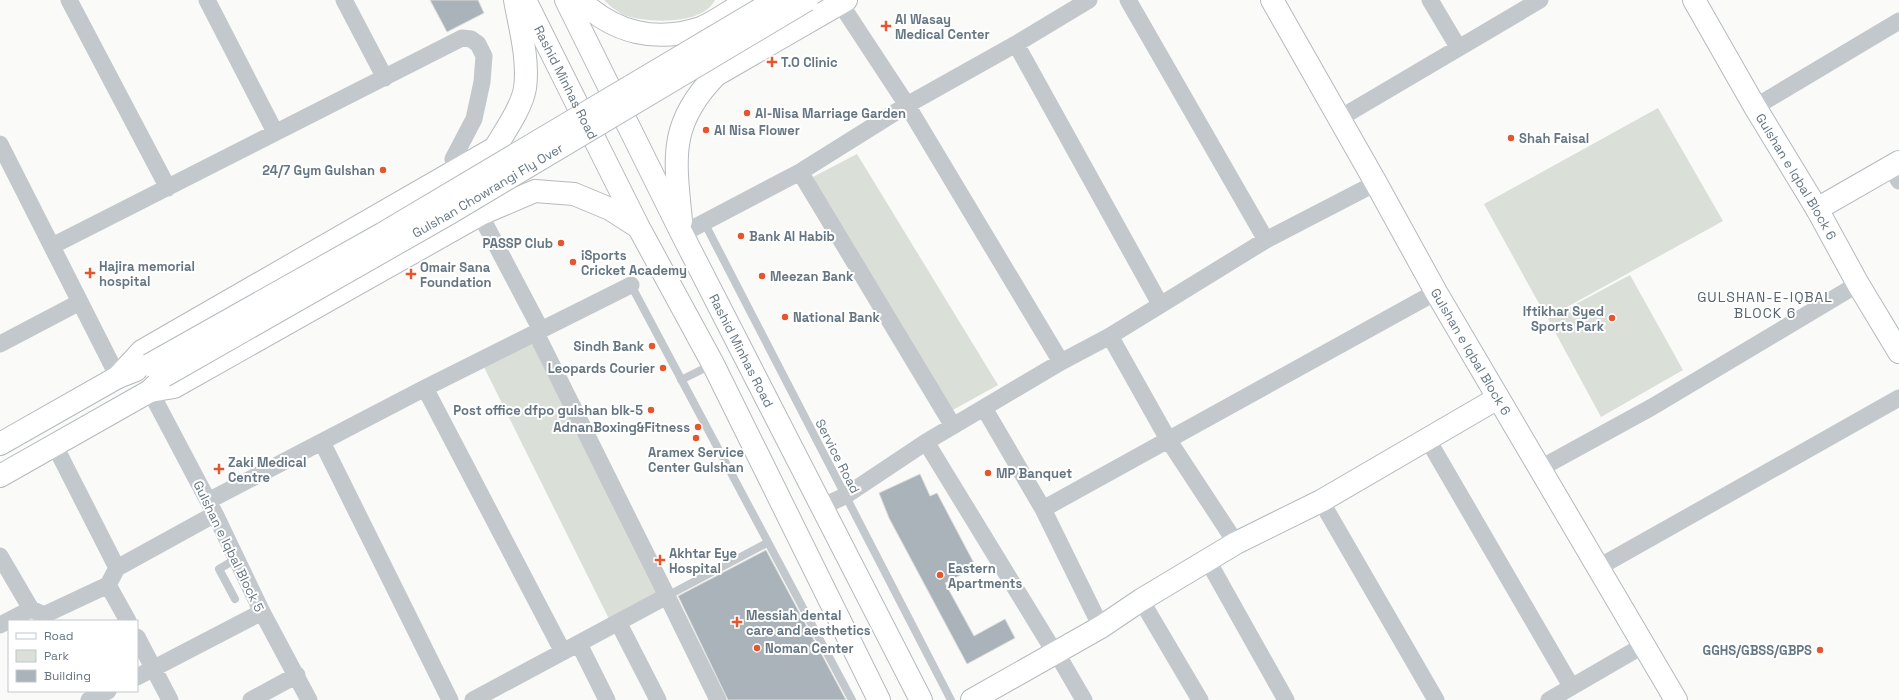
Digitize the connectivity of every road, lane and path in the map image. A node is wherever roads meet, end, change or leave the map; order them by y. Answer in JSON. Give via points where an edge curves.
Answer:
{"nodes":[{"id":1,"x":69,"y":0,"type":"edge"},
{"id":2,"x":207,"y":0,"type":"edge"},
{"id":3,"x":344,"y":0,"type":"edge"},
{"id":4,"x":515,"y":0,"type":"edge"},
{"id":5,"x":525,"y":0,"type":"edge"},
{"id":6,"x":566,"y":0,"type":"edge"},
{"id":7,"x":580,"y":0,"type":"edge"},
{"id":8,"x":749,"y":0,"type":"edge"},
{"id":9,"x":776,"y":0,"type":"edge"},
{"id":10,"x":807,"y":0,"type":"edge"},
{"id":11,"x":1089,"y":0,"type":"edge"},
{"id":12,"x":1128,"y":0,"type":"edge"},
{"id":13,"x":1272,"y":0,"type":"edge"},
{"id":14,"x":1430,"y":0,"type":"edge"},
{"id":15,"x":1540,"y":0,"type":"edge"},
{"id":16,"x":1694,"y":0,"type":"edge"},
{"id":17,"x":843,"y":2,"type":"edge"},
{"id":18,"x":1899,"y":21,"type":"edge"},
{"id":19,"x":1016,"y":44,"type":"junction"},
{"id":20,"x":1458,"y":47,"type":"junction"},
{"id":21,"x":385,"y":78,"type":"junction"},
{"id":22,"x":907,"y":105,"type":"junction"},
{"id":23,"x":1755,"y":107,"type":"junction"},
{"id":24,"x":1340,"y":118,"type":"junction"},
{"id":25,"x":275,"y":132,"type":"junction"},
{"id":26,"x":0,"y":144,"type":"edge"},
{"id":27,"x":455,"y":170,"type":"junction"},
{"id":28,"x":1896,"y":170,"type":"edge"},
{"id":29,"x":800,"y":172,"type":"junction"},
{"id":30,"x":1376,"y":183,"type":"junction"},
{"id":31,"x":168,"y":188,"type":"junction"},
{"id":32,"x":1817,"y":209,"type":"junction"},
{"id":33,"x":481,"y":214,"type":"junction"},
{"id":34,"x":704,"y":222,"type":"junction"},
{"id":35,"x":639,"y":228,"type":"junction"},
{"id":36,"x":682,"y":234,"type":"junction"},
{"id":37,"x":1266,"y":240,"type":"junction"},
{"id":38,"x":52,"y":246,"type":"junction"},
{"id":39,"x":1858,"y":284,"type":"junction"},
{"id":40,"x":631,"y":285,"type":"joint"},
{"id":41,"x":1436,"y":292,"type":"junction"},
{"id":42,"x":80,"y":302,"type":"junction"},
{"id":43,"x":1160,"y":304,"type":"junction"},
{"id":44,"x":538,"y":332,"type":"junction"},
{"id":45,"x":1110,"y":336,"type":"junction"},
{"id":46,"x":0,"y":344,"type":"edge"},
{"id":47,"x":1899,"y":352,"type":"edge"},
{"id":48,"x":1061,"y":362,"type":"junction"},
{"id":49,"x":713,"y":364,"type":"junction"},
{"id":50,"x":118,"y":377,"type":"junction"},
{"id":51,"x":154,"y":377,"type":"junction"},
{"id":52,"x":681,"y":380,"type":"junction"},
{"id":53,"x":425,"y":388,"type":"junction"},
{"id":54,"x":1498,"y":398,"type":"junction"},
{"id":55,"x":1899,"y":398,"type":"edge"},
{"id":56,"x":984,"y":408,"type":"junction"},
{"id":57,"x":953,"y":426,"type":"junction"},
{"id":58,"x":1428,"y":440,"type":"junction"},
{"id":59,"x":1169,"y":441,"type":"junction"},
{"id":60,"x":322,"y":442,"type":"junction"},
{"id":61,"x":926,"y":442,"type":"junction"},
{"id":62,"x":0,"y":444,"type":"edge"},
{"id":63,"x":54,"y":444,"type":"junction"},
{"id":64,"x":1539,"y":469,"type":"junction"},
{"id":65,"x":0,"y":476,"type":"edge"},
{"id":66,"x":845,"y":496,"type":"junction"},
{"id":67,"x":1321,"y":501,"type":"junction"},
{"id":68,"x":821,"y":507,"type":"junction"},
{"id":69,"x":212,"y":508,"type":"junction"},
{"id":70,"x":1043,"y":509,"type":"junction"},
{"id":71,"x":766,"y":542,"type":"junction"},
{"id":72,"x":1236,"y":543,"type":"junction"},
{"id":73,"x":0,"y":556,"type":"edge"},
{"id":74,"x":236,"y":559,"type":"junction"},
{"id":75,"x":1208,"y":561,"type":"junction"},
{"id":76,"x":1599,"y":567,"type":"junction"},
{"id":77,"x":117,"y":568,"type":"junction"},
{"id":78,"x":108,"y":585,"type":"junction"},
{"id":79,"x":667,"y":596,"type":"junction"},
{"id":80,"x":235,"y":599,"type":"dead end"},
{"id":81,"x":1141,"y":600,"type":"junction"},
{"id":82,"x":262,"y":612,"type":"junction"},
{"id":83,"x":40,"y":615,"type":"edge"},
{"id":84,"x":20,"y":620,"type":"edge"},
{"id":85,"x":127,"y":620,"type":"edge"},
{"id":86,"x":618,"y":622,"type":"junction"},
{"id":87,"x":1101,"y":626,"type":"junction"},
{"id":88,"x":138,"y":639,"type":"edge"},
{"id":89,"x":579,"y":644,"type":"junction"},
{"id":90,"x":1644,"y":645,"type":"junction"},
{"id":91,"x":563,"y":652,"type":"junction"},
{"id":92,"x":1055,"y":653,"type":"junction"},
{"id":93,"x":155,"y":669,"type":"junction"},
{"id":94,"x":297,"y":675,"type":"junction"},
{"id":95,"x":138,"y":677,"type":"edge"},
{"id":96,"x":1571,"y":686,"type":"junction"},
{"id":97,"x":106,"y":692,"type":"edge"},
{"id":98,"x":88,"y":700,"type":"edge"},
{"id":99,"x":170,"y":700,"type":"edge"},
{"id":100,"x":251,"y":700,"type":"edge"},
{"id":101,"x":309,"y":700,"type":"edge"},
{"id":102,"x":450,"y":700,"type":"edge"},
{"id":103,"x":473,"y":700,"type":"edge"},
{"id":104,"x":607,"y":700,"type":"edge"},
{"id":105,"x":658,"y":700,"type":"edge"},
{"id":106,"x":718,"y":700,"type":"edge"},
{"id":107,"x":852,"y":700,"type":"edge"},
{"id":108,"x":879,"y":700,"type":"edge"},
{"id":109,"x":921,"y":700,"type":"edge"},
{"id":110,"x":951,"y":700,"type":"edge"},
{"id":111,"x":972,"y":700,"type":"edge"},
{"id":112,"x":1084,"y":700,"type":"edge"},
{"id":113,"x":1200,"y":700,"type":"edge"},
{"id":114,"x":1286,"y":700,"type":"edge"},
{"id":115,"x":1436,"y":700,"type":"edge"},
{"id":116,"x":1549,"y":700,"type":"edge"},
{"id":117,"x":1676,"y":700,"type":"edge"}],
"edges":[{"from":1,"to":31,"type":"street"},
{"from":2,"to":25,"type":"street"},
{"from":3,"to":21,"type":"street"},
{"from":4,"to":27,"type":"main road","via":[[526,66],[525,89],[495,148]]},
{"from":5,"to":35,"type":"main road","name":"Rashid Minhas Road"},
{"from":6,"to":36,"type":"main road","name":"Rashid Minhas Road"},
{"from":7,"to":8,"type":"main road","via":[[602,19],[635,33],[665,36],[702,28]]},
{"from":9,"to":51,"type":"main road","name":"Gulshan Chowrangi Fly Over","bridge":true,"via":[[382,234]]},
{"from":10,"to":51,"type":"main road","name":"Gulshan Chowrangi Fly Over","bridge":true,"via":[[448,214]]},
{"from":11,"to":19,"type":"street"},
{"from":12,"to":37,"type":"street"},
{"from":13,"to":24,"type":"main road","name":"Gulshan e Iqbal Block 6"},
{"from":14,"to":20,"type":"street"},
{"from":15,"to":20,"type":"street"},
{"from":16,"to":23,"type":"main road","name":"Gulshan e Iqbal Block 6"},
{"from":17,"to":22,"type":"street"},
{"from":17,"to":36,"type":"main road","via":[[716,75],[701,90],[681,126],[677,147]]},
{"from":18,"to":23,"type":"street"},
{"from":19,"to":22,"type":"street"},
{"from":19,"to":43,"type":"street"},
{"from":20,"to":24,"type":"street"},
{"from":21,"to":25,"type":"street"},
{"from":21,"to":27,"type":"street","via":[[462,38],[471,39],[478,44],[484,56],[482,82],[474,119],[453,159]]},
{"from":22,"to":29,"type":"street"},
{"from":22,"to":48,"type":"street"},
{"from":23,"to":32,"type":"main road","name":"Gulshan e Iqbal Block 6"},
{"from":24,"to":30,"type":"main road","name":"Gulshan e Iqbal Block 6"},
{"from":25,"to":31,"type":"street"},
{"from":26,"to":38,"type":"street"},
{"from":27,"to":33,"type":"street"},
{"from":27,"to":50,"type":"main road","via":[[142,351]]},
{"from":28,"to":32,"type":"main road"},
{"from":29,"to":34,"type":"street"},
{"from":29,"to":57,"type":"street"},
{"from":30,"to":37,"type":"street"},
{"from":30,"to":41,"type":"main road","name":"Gulshan e Iqbal Block 6"},
{"from":31,"to":38,"type":"street"},
{"from":32,"to":39,"type":"main road","name":"Gulshan e Iqbal Block 6"},
{"from":33,"to":35,"type":"main road","via":[[535,191],[574,194],[610,209]]},
{"from":33,"to":44,"type":"street"},
{"from":33,"to":51,"type":"main road","via":[[174,387]]},
{"from":34,"to":36,"type":"street"},
{"from":34,"to":66,"type":"lane","name":"Service Road"},
{"from":35,"to":49,"type":"main road","name":"Rashid Minhas Road"},
{"from":36,"to":68,"type":"main road","name":"Rashid Minhas Road"},
{"from":37,"to":43,"type":"street"},
{"from":38,"to":42,"type":"street"},
{"from":39,"to":47,"type":"main road","name":"Gulshan e Iqbal Block 6"},
{"from":39,"to":64,"type":"street","via":[[1652,407]]},
{"from":40,"to":44,"type":"street"},
{"from":40,"to":52,"type":"lane"},
{"from":41,"to":54,"type":"main road","name":"Gulshan e Iqbal Block 6"},
{"from":41,"to":59,"type":"street"},
{"from":42,"to":46,"type":"street"},
{"from":42,"to":50,"type":"street"},
{"from":43,"to":45,"type":"street"},
{"from":44,"to":53,"type":"street"},
{"from":44,"to":79,"type":"street"},
{"from":45,"to":48,"type":"street"},
{"from":45,"to":59,"type":"street"},
{"from":48,"to":56,"type":"street"},
{"from":49,"to":52,"type":"lane"},
{"from":49,"to":108,"type":"main road","name":"Rashid Minhas Road"},
{"from":50,"to":51,"type":"main road"},
{"from":50,"to":62,"type":"main road"},
{"from":51,"to":63,"type":"main road"},
{"from":51,"to":69,"type":"street","name":"Gulshan e Iqbal Block 5"},
{"from":52,"to":71,"type":"lane"},
{"from":53,"to":60,"type":"street"},
{"from":53,"to":91,"type":"street"},
{"from":54,"to":58,"type":"main road"},
{"from":54,"to":64,"type":"main road","name":"Gulshan e Iqbal Block 6"},
{"from":55,"to":76,"type":"street"},
{"from":56,"to":57,"type":"street"},
{"from":56,"to":70,"type":"street"},
{"from":57,"to":61,"type":"street"},
{"from":58,"to":67,"type":"main road"},
{"from":58,"to":96,"type":"street"},
{"from":59,"to":70,"type":"street"},
{"from":59,"to":72,"type":"street"},
{"from":60,"to":69,"type":"street"},
{"from":60,"to":102,"type":"street"},
{"from":61,"to":66,"type":"street"},
{"from":61,"to":92,"type":"street"},
{"from":63,"to":65,"type":"main road"},
{"from":63,"to":77,"type":"street"},
{"from":64,"to":76,"type":"main road","name":"Gulshan e Iqbal Block 6"},
{"from":66,"to":68,"type":"street"},
{"from":66,"to":110,"type":"lane","name":"Service Road"},
{"from":67,"to":72,"type":"main road"},
{"from":67,"to":115,"type":"street"},
{"from":68,"to":109,"type":"main road","name":"Rashid Minhas Road"},
{"from":69,"to":74,"type":"street","name":"Gulshan e Iqbal Block 5"},
{"from":69,"to":77,"type":"street"},
{"from":70,"to":87,"type":"street"},
{"from":71,"to":79,"type":"lane"},
{"from":71,"to":107,"type":"lane"},
{"from":72,"to":75,"type":"main road"},
{"from":73,"to":83,"type":"street"},
{"from":74,"to":80,"type":"lane","via":[[219,569]]},
{"from":74,"to":82,"type":"street","name":"Gulshan e Iqbal Block 5"},
{"from":75,"to":81,"type":"main road"},
{"from":75,"to":114,"type":"street"},
{"from":76,"to":90,"type":"main road","name":"Gulshan e Iqbal Block 6"},
{"from":77,"to":78,"type":"street"},
{"from":78,"to":83,"type":"street"},
{"from":78,"to":85,"type":"street"},
{"from":79,"to":86,"type":"street"},
{"from":79,"to":106,"type":"street"},
{"from":81,"to":87,"type":"main road"},
{"from":81,"to":113,"type":"street"},
{"from":82,"to":93,"type":"street"},
{"from":82,"to":94,"type":"street","name":"Gulshan e Iqbal Block 5"},
{"from":83,"to":84,"type":"street"},
{"from":86,"to":89,"type":"street"},
{"from":86,"to":105,"type":"street"},
{"from":87,"to":92,"type":"main road"},
{"from":88,"to":93,"type":"street"},
{"from":89,"to":91,"type":"street"},
{"from":89,"to":104,"type":"street"},
{"from":90,"to":96,"type":"street"},
{"from":90,"to":117,"type":"main road","name":"Gulshan e Iqbal Block 6"},
{"from":91,"to":103,"type":"street"},
{"from":92,"to":111,"type":"main road"},
{"from":92,"to":112,"type":"street"},
{"from":93,"to":95,"type":"street"},
{"from":93,"to":99,"type":"street"},
{"from":94,"to":100,"type":"street"},
{"from":94,"to":101,"type":"street","name":"Gulshan e Iqbal Block 5"},
{"from":96,"to":116,"type":"street"},
{"from":97,"to":98,"type":"street"}]}
